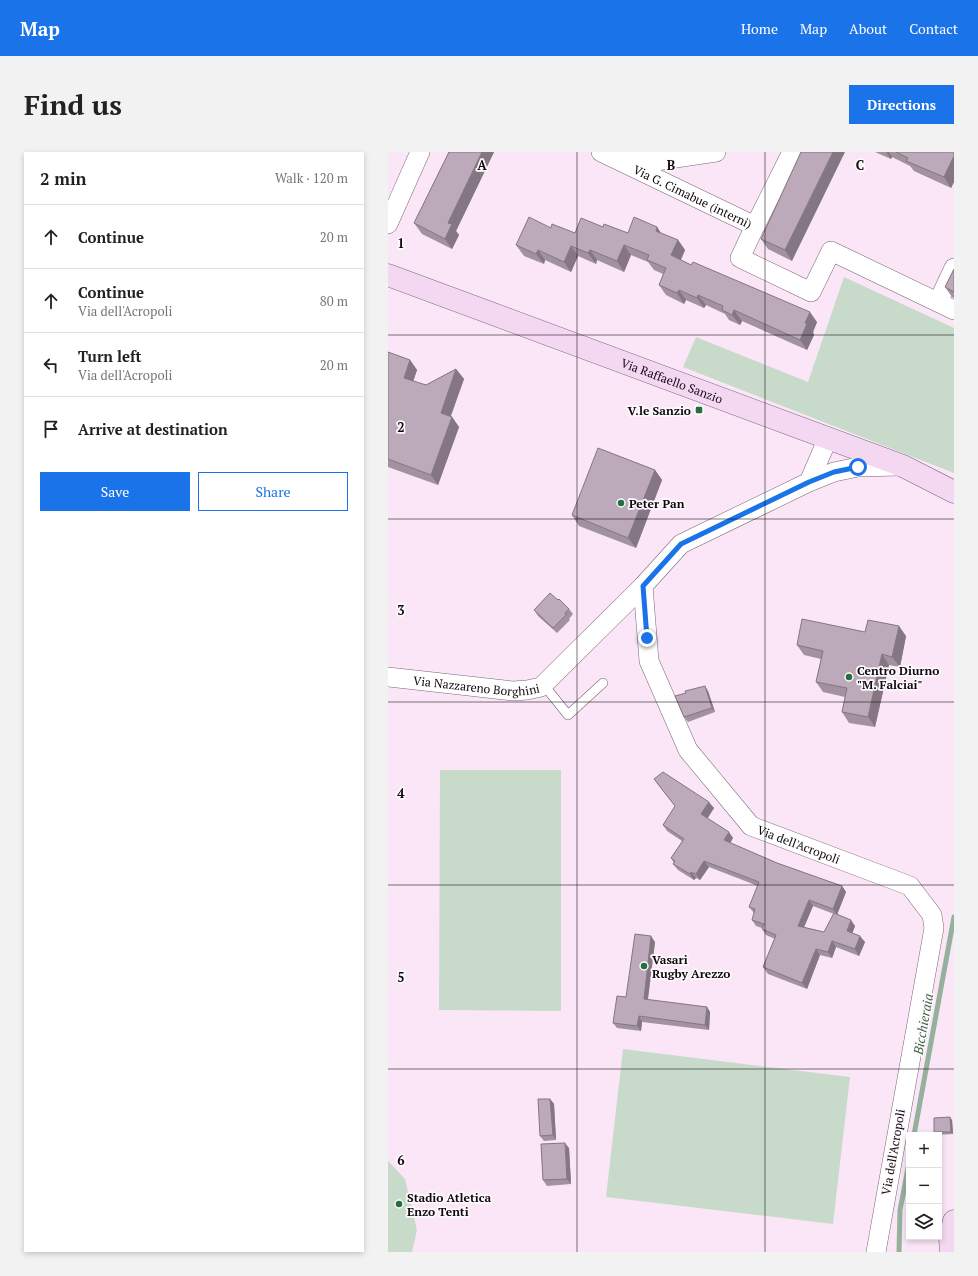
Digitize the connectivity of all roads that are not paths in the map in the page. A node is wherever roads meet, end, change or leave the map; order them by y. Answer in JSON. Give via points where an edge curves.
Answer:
{"nodes":[{"id":1,"x":420,"y":152,"type":"edge"},
{"id":2,"x":601,"y":152,"type":"edge"},
{"id":3,"x":612,"y":152,"type":"edge"},
{"id":4,"x":716,"y":152,"type":"edge"},
{"id":5,"x":792,"y":152,"type":"edge"},
{"id":6,"x":388,"y":224,"type":"edge"},
{"id":7,"x":755,"y":226,"type":"junction"},
{"id":8,"x":954,"y":268,"type":"edge"},
{"id":9,"x":388,"y":275,"type":"edge"},
{"id":10,"x":946,"y":306,"type":"edge"},
{"id":11,"x":828,"y":438,"type":"junction"},
{"id":12,"x":903,"y":466,"type":"junction"},
{"id":13,"x":809,"y":482,"type":"junction"},
{"id":14,"x":954,"y":492,"type":"edge"},
{"id":15,"x":643,"y":586,"type":"junction"},
{"id":16,"x":388,"y":677,"type":"edge"},
{"id":17,"x":603,"y":683,"type":"dead end"},
{"id":18,"x":542,"y":686,"type":"junction"},
{"id":19,"x":954,"y":1221,"type":"edge"},
{"id":20,"x":876,"y":1252,"type":"edge"},
{"id":21,"x":951,"y":1252,"type":"edge"}],
"edges":[{"from":1,"to":6,"type":"street"},
{"from":2,"to":7,"type":"street","name":"Via G. Cimabue (interni)"},
{"from":3,"to":4,"type":"street","via":[[649,162]]},
{"from":5,"to":7,"type":"street"},
{"from":7,"to":10,"type":"street","name":"Via G. Cimabue (interni)","via":[[740,258],[811,292],[831,251]]},
{"from":8,"to":10,"type":"street"},
{"from":9,"to":11,"type":"main road","name":"Via Raffaello Sanzio"},
{"from":11,"to":12,"type":"main road","name":"Via Raffaello Sanzio"},
{"from":11,"to":13,"type":"street"},
{"from":12,"to":13,"type":"street","via":[[858,467],[834,472]]},
{"from":12,"to":14,"type":"main road","name":"Via Raffaello Sanzio"},
{"from":13,"to":15,"type":"street","via":[[681,544]]},
{"from":15,"to":18,"type":"street","name":"Via Nazzareno Borghini"},
{"from":15,"to":20,"type":"street","name":"Via dell'Acropoli","via":[[649,661],[688,750],[751,826],[910,886],[932,915],[934,928]]},
{"from":16,"to":18,"type":"street","name":"Via Nazzareno Borghini","via":[[513,691]]},
{"from":17,"to":18,"type":"lane","via":[[568,715]]},
{"from":19,"to":21,"type":"main road","via":[[950,1238]]}]}
